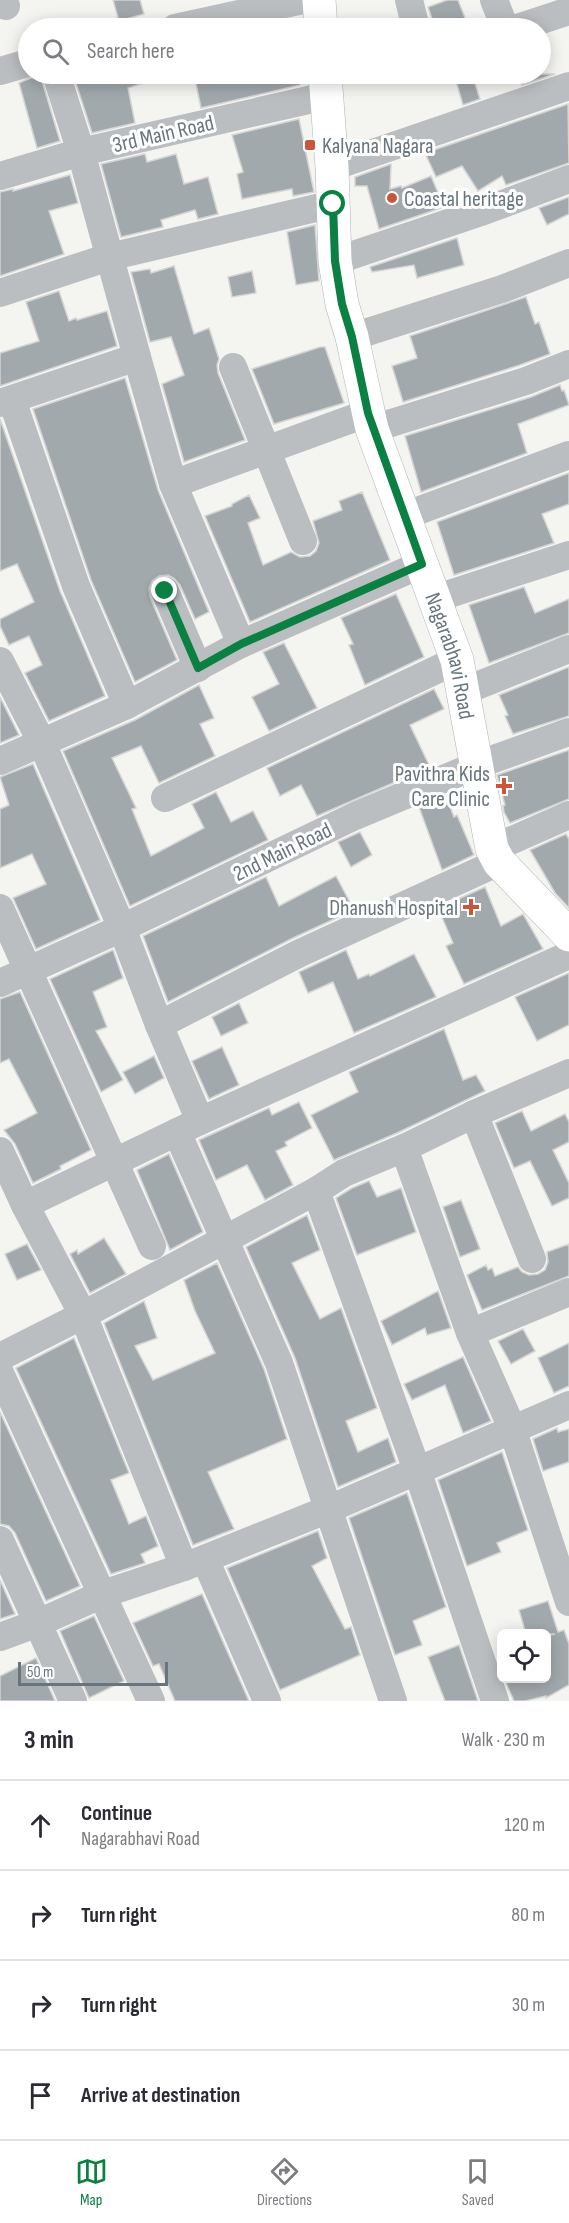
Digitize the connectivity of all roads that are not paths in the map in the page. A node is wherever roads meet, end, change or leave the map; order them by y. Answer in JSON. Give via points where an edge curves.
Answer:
{"nodes":[{"id":1,"x":303,"y":0,"type":"edge"},
{"id":2,"x":319,"y":0,"type":"edge"},
{"id":3,"x":409,"y":0,"type":"edge"},
{"id":4,"x":494,"y":0,"type":"edge"},
{"id":5,"x":569,"y":11,"type":"edge"},
{"id":6,"x":221,"y":18,"type":"edge"},
{"id":7,"x":320,"y":18,"type":"edge"},
{"id":8,"x":414,"y":18,"type":"edge"},
{"id":9,"x":501,"y":18,"type":"edge"},
{"id":10,"x":548,"y":18,"type":"edge"},
{"id":11,"x":18,"y":66,"type":"edge"},
{"id":12,"x":0,"y":72,"type":"edge"},
{"id":13,"x":59,"y":84,"type":"edge"},
{"id":14,"x":325,"y":85,"type":"edge"},
{"id":15,"x":569,"y":86,"type":"edge"},
{"id":16,"x":81,"y":152,"type":"junction"},
{"id":17,"x":332,"y":167,"type":"junction"},
{"id":18,"x":0,"y":176,"type":"edge"},
{"id":19,"x":569,"y":178,"type":"edge"},
{"id":20,"x":333,"y":204,"type":"junction"},
{"id":21,"x":109,"y":257,"type":"junction"},
{"id":22,"x":335,"y":261,"type":"junction"},
{"id":23,"x":569,"y":263,"type":"edge"},
{"id":24,"x":0,"y":293,"type":"edge"},
{"id":25,"x":352,"y":337,"type":"junction"},
{"id":26,"x":137,"y":357,"type":"junction"},
{"id":27,"x":569,"y":364,"type":"edge"},
{"id":28,"x":233,"y":366,"type":"dead end"},
{"id":29,"x":6,"y":402,"type":"edge"},
{"id":30,"x":370,"y":421,"type":"junction"},
{"id":31,"x":266,"y":449,"type":"junction"},
{"id":32,"x":569,"y":455,"type":"edge"},
{"id":33,"x":173,"y":484,"type":"junction"},
{"id":34,"x":404,"y":516,"type":"junction"},
{"id":35,"x":303,"y":541,"type":"dead end"},
{"id":36,"x":569,"y":555,"type":"edge"},
{"id":37,"x":422,"y":564,"type":"junction"},
{"id":38,"x":165,"y":591,"type":"dead end"},
{"id":39,"x":434,"y":599,"type":"junction"},
{"id":40,"x":241,"y":644,"type":"junction"},
{"id":41,"x":569,"y":649,"type":"edge"},
{"id":42,"x":457,"y":660,"type":"junction"},
{"id":43,"x":0,"y":661,"type":"edge"},
{"id":44,"x":198,"y":668,"type":"junction"},
{"id":45,"x":464,"y":691,"type":"junction"},
{"id":46,"x":128,"y":705,"type":"junction"},
{"id":47,"x":569,"y":732,"type":"edge"},
{"id":48,"x":42,"y":743,"type":"junction"},
{"id":49,"x":0,"y":761,"type":"edge"},
{"id":50,"x":477,"y":765,"type":"junction"},
{"id":51,"x":165,"y":798,"type":"dead end"},
{"id":52,"x":569,"y":815,"type":"edge"},
{"id":53,"x":495,"y":856,"type":"junction"},
{"id":54,"x":0,"y":908,"type":"edge"},
{"id":55,"x":564,"y":922,"type":"edge"},
{"id":56,"x":122,"y":928,"type":"junction"},
{"id":57,"x":569,"y":955,"type":"edge"},
{"id":58,"x":27,"y":970,"type":"junction"},
{"id":59,"x":0,"y":983,"type":"edge"},
{"id":60,"x":159,"y":1025,"type":"junction"},
{"id":61,"x":569,"y":1073,"type":"edge"},
{"id":62,"x":474,"y":1114,"type":"junction"},
{"id":63,"x":188,"y":1126,"type":"junction"},
{"id":64,"x":404,"y":1148,"type":"junction"},
{"id":65,"x":0,"y":1151,"type":"edge"},
{"id":66,"x":114,"y":1163,"type":"junction"},
{"id":67,"x":316,"y":1191,"type":"junction"},
{"id":68,"x":25,"y":1205,"type":"junction"},
{"id":69,"x":224,"y":1240,"type":"junction"},
{"id":70,"x":152,"y":1246,"type":"dead end"},
{"id":71,"x":532,"y":1259,"type":"dead end"},
{"id":72,"x":569,"y":1292,"type":"edge"},
{"id":73,"x":83,"y":1315,"type":"junction"},
{"id":74,"x":470,"y":1333,"type":"junction"},
{"id":75,"x":0,"y":1357,"type":"edge"},
{"id":76,"x":0,"y":1373,"type":"edge"},
{"id":77,"x":569,"y":1405,"type":"edge"},
{"id":78,"x":512,"y":1428,"type":"junction"},
{"id":79,"x":417,"y":1470,"type":"junction"},
{"id":80,"x":329,"y":1509,"type":"junction"},
{"id":81,"x":0,"y":1540,"type":"edge"},
{"id":82,"x":195,"y":1563,"type":"junction"},
{"id":83,"x":103,"y":1594,"type":"junction"},
{"id":84,"x":569,"y":1602,"type":"edge"},
{"id":85,"x":39,"y":1623,"type":"junction"},
{"id":86,"x":0,"y":1637,"type":"edge"},
{"id":87,"x":73,"y":1701,"type":"edge"},
{"id":88,"x":151,"y":1701,"type":"edge"},
{"id":89,"x":267,"y":1701,"type":"edge"},
{"id":90,"x":393,"y":1701,"type":"edge"},
{"id":91,"x":495,"y":1701,"type":"edge"}],
"edges":[{"from":1,"to":6,"type":"street"},
{"from":2,"to":7,"type":"main road"},
{"from":3,"to":8,"type":"street"},
{"from":4,"to":9,"type":"street"},
{"from":5,"to":10,"type":"street"},
{"from":11,"to":12,"type":"street"},
{"from":13,"to":16,"type":"street"},
{"from":14,"to":16,"type":"street","name":"3rd Main Road"},
{"from":14,"to":17,"type":"main road","name":"Nagarabhavi Road"},
{"from":15,"to":17,"type":"street"},
{"from":16,"to":18,"type":"street","name":"3rd Main Road"},
{"from":16,"to":21,"type":"street"},
{"from":17,"to":20,"type":"main road","name":"Nagarabhavi Road"},
{"from":19,"to":22,"type":"street"},
{"from":20,"to":21,"type":"street"},
{"from":20,"to":22,"type":"main road","name":"Nagarabhavi Road"},
{"from":21,"to":24,"type":"street"},
{"from":21,"to":26,"type":"street"},
{"from":22,"to":25,"type":"main road","name":"Nagarabhavi Road"},
{"from":23,"to":25,"type":"street","via":[[502,290]]},
{"from":25,"to":30,"type":"main road","name":"Nagarabhavi Road"},
{"from":26,"to":29,"type":"street"},
{"from":26,"to":33,"type":"street"},
{"from":27,"to":30,"type":"street","via":[[526,381]]},
{"from":28,"to":31,"type":"street"},
{"from":29,"to":46,"type":"street","via":[[76,586]]},
{"from":30,"to":31,"type":"street"},
{"from":30,"to":34,"type":"main road","name":"Nagarabhavi Road"},
{"from":31,"to":33,"type":"street"},
{"from":31,"to":35,"type":"street"},
{"from":32,"to":34,"type":"street"},
{"from":33,"to":40,"type":"street"},
{"from":34,"to":37,"type":"main road","name":"Nagarabhavi Road"},
{"from":36,"to":39,"type":"street"},
{"from":37,"to":39,"type":"main road","name":"Nagarabhavi Road"},
{"from":37,"to":40,"type":"street"},
{"from":38,"to":44,"type":"street"},
{"from":39,"to":42,"type":"main road","name":"Nagarabhavi Road"},
{"from":40,"to":44,"type":"street"},
{"from":41,"to":45,"type":"street"},
{"from":42,"to":45,"type":"main road","name":"Nagarabhavi Road"},
{"from":42,"to":51,"type":"street"},
{"from":43,"to":48,"type":"street"},
{"from":44,"to":46,"type":"street"},
{"from":45,"to":50,"type":"main road","name":"Nagarabhavi Road"},
{"from":46,"to":48,"type":"street"},
{"from":47,"to":50,"type":"street","name":"2nd Main Road"},
{"from":48,"to":49,"type":"street"},
{"from":48,"to":56,"type":"street"},
{"from":50,"to":53,"type":"main road","name":"Nagarabhavi Road"},
{"from":50,"to":56,"type":"street","name":"2nd Main Road","via":[[355,816]]},
{"from":52,"to":53,"type":"street"},
{"from":53,"to":55,"type":"main road"},
{"from":53,"to":60,"type":"street"},
{"from":54,"to":58,"type":"street"},
{"from":56,"to":58,"type":"street","name":"2nd Main Road"},
{"from":56,"to":60,"type":"street"},
{"from":57,"to":63,"type":"street"},
{"from":58,"to":59,"type":"street","name":"2nd Main Road"},
{"from":58,"to":66,"type":"street"},
{"from":60,"to":63,"type":"street"},
{"from":61,"to":62,"type":"street"},
{"from":62,"to":64,"type":"street"},
{"from":62,"to":71,"type":"street"},
{"from":63,"to":66,"type":"street"},
{"from":63,"to":69,"type":"street"},
{"from":64,"to":67,"type":"street","via":[[344,1173]]},
{"from":64,"to":74,"type":"street"},
{"from":65,"to":68,"type":"street"},
{"from":66,"to":68,"type":"street"},
{"from":66,"to":70,"type":"street"},
{"from":67,"to":69,"type":"street"},
{"from":67,"to":79,"type":"street"},
{"from":68,"to":73,"type":"street"},
{"from":69,"to":73,"type":"street"},
{"from":69,"to":80,"type":"street","via":[[279,1363]]},
{"from":72,"to":74,"type":"street"},
{"from":73,"to":75,"type":"street"},
{"from":73,"to":82,"type":"street"},
{"from":74,"to":78,"type":"street"},
{"from":76,"to":83,"type":"street"},
{"from":77,"to":78,"type":"street"},
{"from":78,"to":79,"type":"street"},
{"from":78,"to":84,"type":"street"},
{"from":79,"to":80,"type":"street"},
{"from":79,"to":91,"type":"street"},
{"from":80,"to":82,"type":"street"},
{"from":80,"to":90,"type":"street"},
{"from":81,"to":85,"type":"street"},
{"from":82,"to":83,"type":"street"},
{"from":82,"to":89,"type":"street"},
{"from":83,"to":85,"type":"street"},
{"from":83,"to":88,"type":"street"},
{"from":85,"to":86,"type":"street"},
{"from":85,"to":87,"type":"street"}]}
